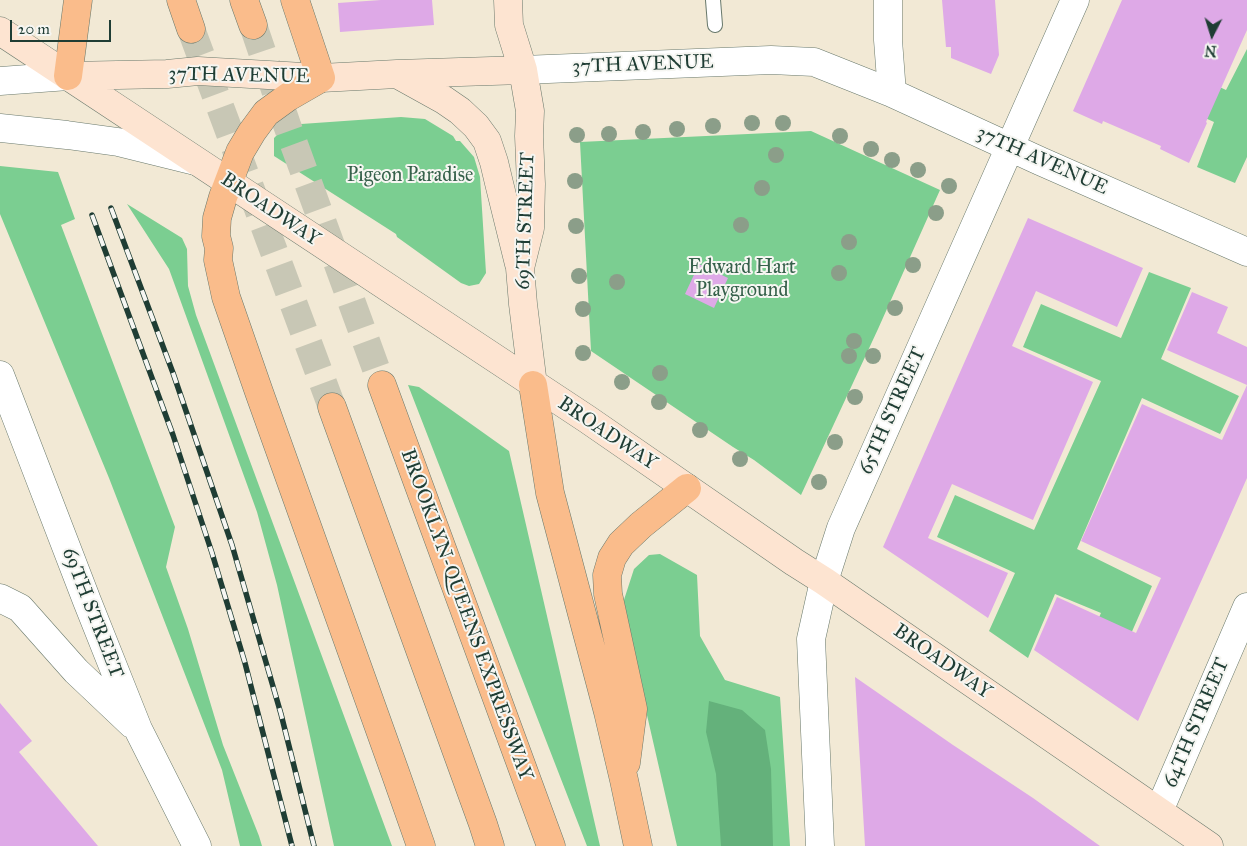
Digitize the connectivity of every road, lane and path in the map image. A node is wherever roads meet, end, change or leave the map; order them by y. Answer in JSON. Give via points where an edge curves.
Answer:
{"nodes":[{"id":1,"x":78,"y":0,"type":"edge"},
{"id":2,"x":181,"y":0,"type":"edge"},
{"id":3,"x":295,"y":0,"type":"edge"},
{"id":4,"x":508,"y":0,"type":"edge"},
{"id":5,"x":713,"y":0,"type":"edge"},
{"id":6,"x":888,"y":0,"type":"edge"},
{"id":7,"x":1075,"y":0,"type":"edge"},
{"id":8,"x":715,"y":25,"type":"dead end"},
{"id":9,"x":191,"y":29,"type":"tunnel mouth"},
{"id":10,"x":0,"y":31,"type":"edge"},
{"id":11,"x":523,"y":70,"type":"junction"},
{"id":12,"x":396,"y":74,"type":"junction"},
{"id":13,"x":68,"y":76,"type":"junction"},
{"id":14,"x":321,"y":78,"type":"junction"},
{"id":15,"x":0,"y":81,"type":"edge"},
{"id":16,"x":892,"y":93,"type":"junction"},
{"id":17,"x":0,"y":128,"type":"edge"},
{"id":18,"x":1010,"y":148,"type":"junction"},
{"id":19,"x":198,"y":162,"type":"junction"},
{"id":20,"x":229,"y":183,"type":"junction"},
{"id":21,"x":1247,"y":252,"type":"edge"},
{"id":22,"x":520,"y":268,"type":"junction"},
{"id":23,"x":0,"y":375,"type":"edge"},
{"id":24,"x":382,"y":384,"type":"tunnel mouth"},
{"id":25,"x":533,"y":385,"type":"junction"},
{"id":26,"x":332,"y":407,"type":"tunnel mouth"},
{"id":27,"x":687,"y":488,"type":"junction"},
{"id":28,"x":824,"y":581,"type":"junction"},
{"id":29,"x":0,"y":598,"type":"edge"},
{"id":30,"x":1247,"y":607,"type":"edge"},
{"id":31,"x":138,"y":729,"type":"junction"},
{"id":32,"x":624,"y":780,"type":"junction"},
{"id":33,"x":1159,"y":811,"type":"junction"},
{"id":34,"x":197,"y":846,"type":"edge"},
{"id":35,"x":421,"y":846,"type":"edge"},
{"id":36,"x":490,"y":846,"type":"edge"},
{"id":37,"x":551,"y":846,"type":"edge"},
{"id":38,"x":638,"y":846,"type":"edge"},
{"id":39,"x":820,"y":846,"type":"edge"},
{"id":40,"x":1208,"y":846,"type":"edge"}],
"edges":[{"from":1,"to":13,"type":"highway"},
{"from":2,"to":9,"type":"highway"},
{"from":3,"to":14,"type":"highway"},
{"from":4,"to":11,"type":"main road","name":"69TH STREET","via":[[509,25]]},
{"from":5,"to":8,"type":"lane"},
{"from":6,"to":16,"type":"street"},
{"from":7,"to":18,"type":"street","name":"65TH STREET"},
{"from":10,"to":13,"type":"main road","name":"BROADWAY"},
{"from":11,"to":12,"type":"main road","name":"37TH AVENUE"},
{"from":11,"to":16,"type":"street","name":"37TH AVENUE","via":[[771,60],[814,62]]},
{"from":11,"to":22,"type":"main road","name":"69TH STREET","via":[[530,111],[532,184],[530,228]]},
{"from":12,"to":14,"type":"main road","name":"37TH AVENUE"},
{"from":12,"to":22,"type":"main road","via":[[460,111],[487,141]]},
{"from":13,"to":14,"type":"main road","name":"37TH AVENUE","via":[[198,71]]},
{"from":13,"to":15,"type":"street","name":"37TH AVENUE"},
{"from":13,"to":19,"type":"main road","name":"BROADWAY"},
{"from":14,"to":20,"type":"highway","via":[[266,113],[240,152]]},
{"from":16,"to":18,"type":"street","name":"37TH AVENUE"},
{"from":17,"to":19,"type":"street","via":[[118,142]]},
{"from":18,"to":21,"type":"street","name":"37TH AVENUE"},
{"from":18,"to":28,"type":"street","name":"65TH STREET","via":[[841,528]]},
{"from":19,"to":20,"type":"main road","name":"BROADWAY"},
{"from":20,"to":25,"type":"main road","name":"BROADWAY"},
{"from":20,"to":35,"type":"highway","via":[[216,236],[226,297]]},
{"from":22,"to":25,"type":"main road","name":"69TH STREET"},
{"from":23,"to":31,"type":"street","name":"69TH STREET"},
{"from":24,"to":37,"type":"highway","name":"BROOKLYN-QUEENS EXPRESSWAY"},
{"from":25,"to":27,"type":"main road","name":"BROADWAY"},
{"from":25,"to":32,"type":"highway","via":[[550,493]]},
{"from":26,"to":36,"type":"highway"},
{"from":27,"to":28,"type":"main road","name":"BROADWAY"},
{"from":27,"to":32,"type":"highway","via":[[621,544],[607,575],[608,594],[633,709]]},
{"from":28,"to":33,"type":"main road","name":"BROADWAY"},
{"from":28,"to":39,"type":"street","name":"65TH STREET","via":[[811,639]]},
{"from":29,"to":31,"type":"street","via":[[20,608],[76,671]]},
{"from":30,"to":33,"type":"street","name":"64TH STREET"},
{"from":31,"to":34,"type":"street","name":"69TH STREET"},
{"from":32,"to":38,"type":"highway"},
{"from":33,"to":40,"type":"main road","name":"BROADWAY"}]}
